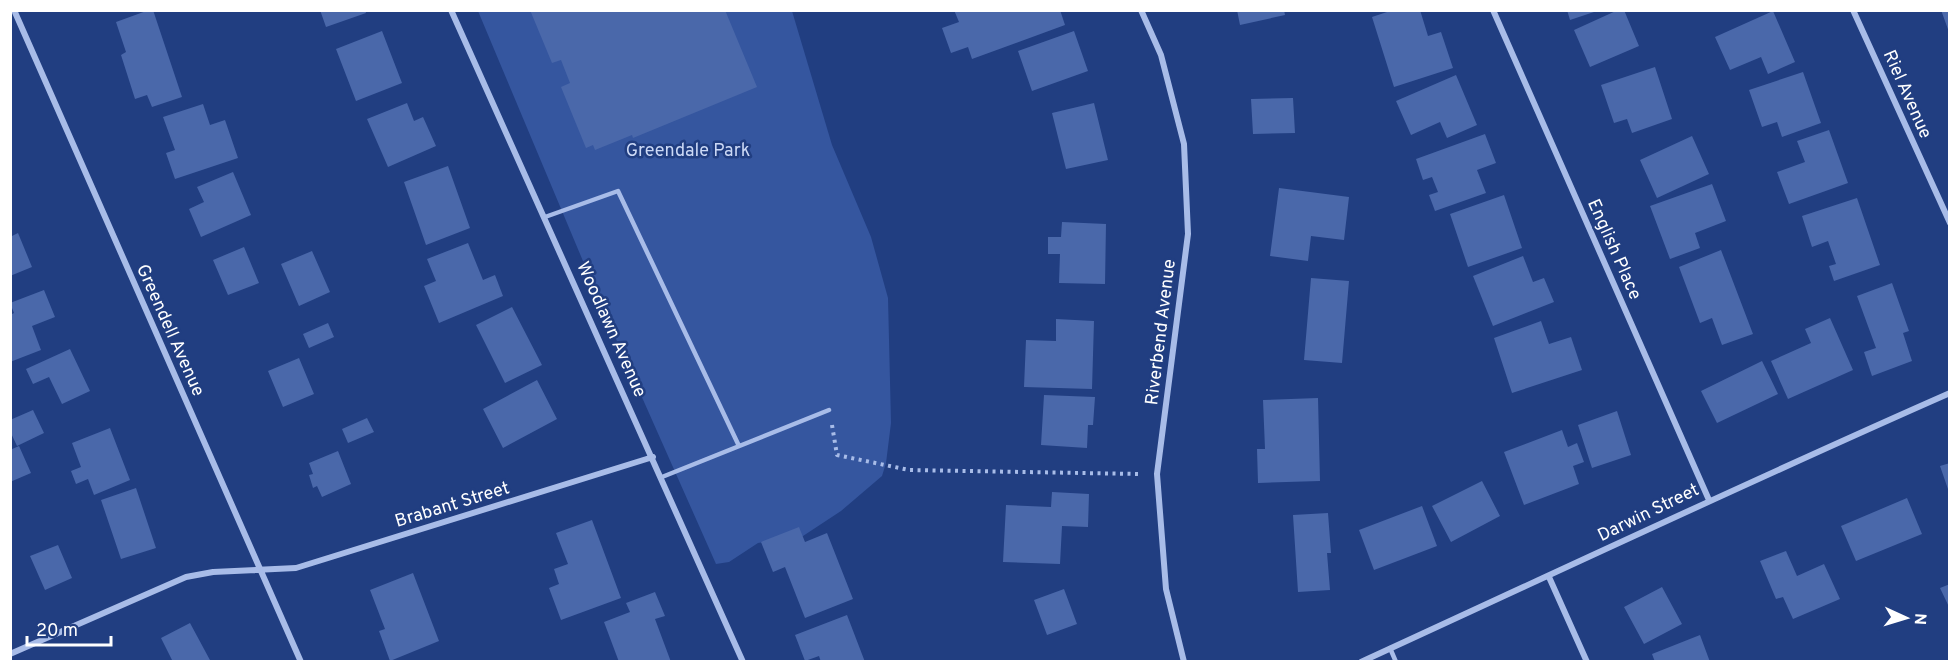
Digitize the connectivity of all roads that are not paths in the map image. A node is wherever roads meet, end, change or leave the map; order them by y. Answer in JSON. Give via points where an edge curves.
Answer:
{"nodes":[{"id":1,"x":14,"y":10,"type":"edge"},
{"id":2,"x":451,"y":10,"type":"edge"},
{"id":3,"x":1141,"y":10,"type":"edge"},
{"id":4,"x":1493,"y":10,"type":"edge"},
{"id":5,"x":1853,"y":10,"type":"edge"},
{"id":6,"x":545,"y":217,"type":"junction"},
{"id":7,"x":1950,"y":223,"type":"edge"},
{"id":8,"x":1950,"y":393,"type":"edge"},
{"id":9,"x":829,"y":410,"type":"road end"},
{"id":10,"x":739,"y":446,"type":"junction"},
{"id":11,"x":652,"y":457,"type":"junction"},
{"id":12,"x":662,"y":477,"type":"junction"},
{"id":13,"x":1709,"y":500,"type":"junction"},
{"id":14,"x":260,"y":570,"type":"junction"},
{"id":15,"x":1550,"y":577,"type":"junction"},
{"id":16,"x":1390,"y":648,"type":"junction"},
{"id":17,"x":10,"y":654,"type":"edge"},
{"id":18,"x":301,"y":662,"type":"edge"},
{"id":19,"x":743,"y":662,"type":"edge"},
{"id":20,"x":1184,"y":662,"type":"edge"},
{"id":21,"x":1361,"y":662,"type":"edge"},
{"id":22,"x":1396,"y":662,"type":"edge"},
{"id":23,"x":1587,"y":662,"type":"edge"}],
"edges":[{"from":1,"to":14,"type":"street","name":"Greendell Avenue"},
{"from":2,"to":6,"type":"street","name":"Woodlawn Avenue"},
{"from":3,"to":20,"type":"street","name":"Riverbend Avenue","via":[[1161,55],[1184,144],[1188,234],[1157,474],[1166,589]]},
{"from":4,"to":13,"type":"street","name":"English Place"},
{"from":5,"to":7,"type":"street","name":"Riel Avenue"},
{"from":6,"to":10,"type":"lane","via":[[618,191]]},
{"from":6,"to":11,"type":"street","name":"Woodlawn Avenue"},
{"from":8,"to":13,"type":"street","name":"Darwin Street"},
{"from":9,"to":10,"type":"lane"},
{"from":10,"to":12,"type":"lane"},
{"from":11,"to":12,"type":"street","name":"Woodlawn Avenue"},
{"from":11,"to":14,"type":"street","name":"Brabant Street","via":[[296,568]]},
{"from":12,"to":19,"type":"street","name":"Woodlawn Avenue"},
{"from":13,"to":15,"type":"street","name":"Darwin Street"},
{"from":14,"to":17,"type":"street","name":"Brabant Street","via":[[186,577]]},
{"from":14,"to":18,"type":"street","name":"Greendell Avenue"},
{"from":15,"to":16,"type":"street","name":"Darwin Street"},
{"from":15,"to":23,"type":"street"},
{"from":16,"to":21,"type":"street","name":"Darwin Street"},
{"from":16,"to":22,"type":"lane"}]}
